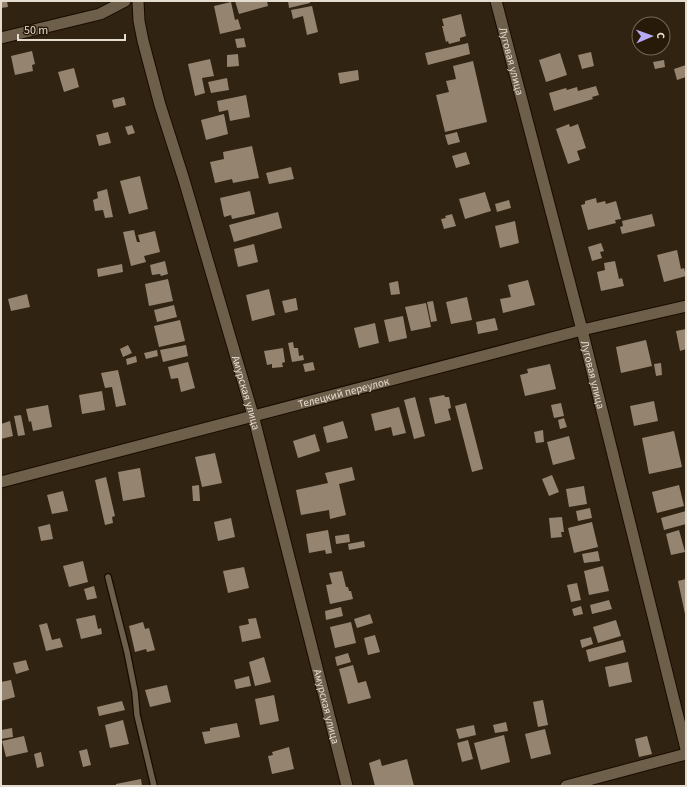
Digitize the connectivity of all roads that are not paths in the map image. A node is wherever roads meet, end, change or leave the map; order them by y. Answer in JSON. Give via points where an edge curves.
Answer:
{"nodes":[{"id":1,"x":125,"y":1,"type":"edge"},
{"id":2,"x":138,"y":1,"type":"edge"},
{"id":3,"x":496,"y":1,"type":"edge"},
{"id":4,"x":1,"y":38,"type":"edge"},
{"id":5,"x":686,"y":306,"type":"edge"},
{"id":6,"x":582,"y":330,"type":"junction"},
{"id":7,"x":253,"y":415,"type":"junction"},
{"id":8,"x":1,"y":482,"type":"edge"},
{"id":9,"x":108,"y":577,"type":"dead end"},
{"id":10,"x":686,"y":749,"type":"edge"},
{"id":11,"x":686,"y":754,"type":"edge"},
{"id":12,"x":154,"y":786,"type":"edge"},
{"id":13,"x":347,"y":786,"type":"edge"},
{"id":14,"x":566,"y":786,"type":"edge"}],
"edges":[{"from":1,"to":4,"type":"street","via":[[100,14]]},
{"from":2,"to":7,"type":"street","name":"Амурская улица","via":[[139,22],[160,105]]},
{"from":3,"to":6,"type":"street","name":"Луговая улица"},
{"from":5,"to":6,"type":"street","name":"Телецкий переулок"},
{"from":6,"to":7,"type":"street","name":"Телецкий переулок"},
{"from":6,"to":10,"type":"street","name":"Луговая улица"},
{"from":7,"to":8,"type":"street","name":"Телецкий переулок"},
{"from":7,"to":13,"type":"street","name":"Амурская улица"},
{"from":9,"to":12,"type":"lane","via":[[127,652],[137,715]]},
{"from":11,"to":14,"type":"street"}]}
